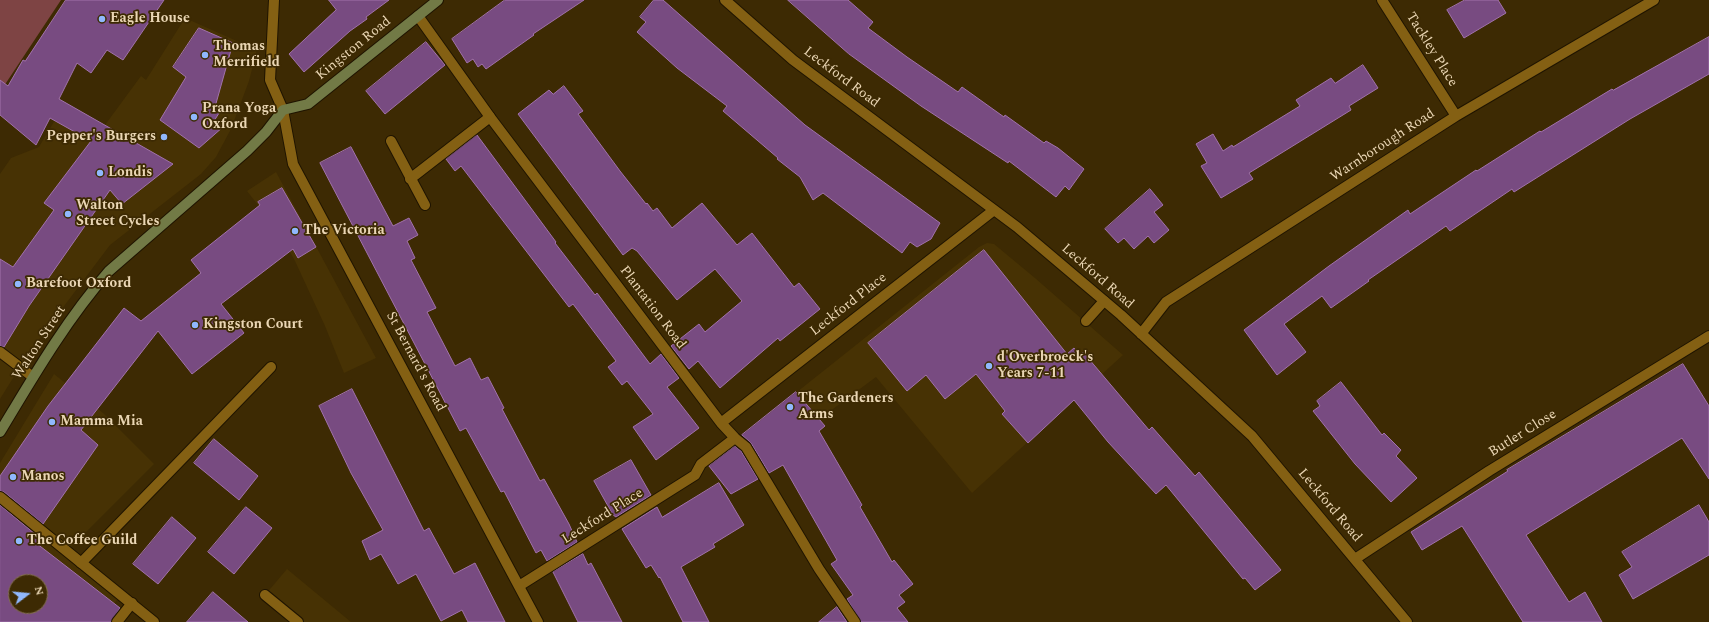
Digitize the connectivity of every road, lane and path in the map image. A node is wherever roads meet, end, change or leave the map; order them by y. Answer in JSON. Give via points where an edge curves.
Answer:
{"nodes":[{"id":1,"x":274,"y":0,"type":"edge"},
{"id":2,"x":438,"y":0,"type":"edge"},
{"id":3,"x":725,"y":0,"type":"edge"},
{"id":4,"x":1382,"y":0,"type":"edge"},
{"id":5,"x":1654,"y":0,"type":"edge"},
{"id":6,"x":418,"y":16,"type":"junction"},
{"id":7,"x":283,"y":110,"type":"junction"},
{"id":8,"x":1456,"y":116,"type":"junction"},
{"id":9,"x":490,"y":117,"type":"junction"},
{"id":10,"x":391,"y":141,"type":"dead end"},
{"id":11,"x":410,"y":179,"type":"junction"},
{"id":12,"x":425,"y":204,"type":"dead end"},
{"id":13,"x":994,"y":210,"type":"junction"},
{"id":14,"x":1104,"y":301,"type":"junction"},
{"id":15,"x":1086,"y":321,"type":"dead end"},
{"id":16,"x":1140,"y":334,"type":"junction"},
{"id":17,"x":1709,"y":336,"type":"edge"},
{"id":18,"x":0,"y":352,"type":"edge"},
{"id":19,"x":271,"y":367,"type":"dead end"},
{"id":20,"x":33,"y":377,"type":"junction"},
{"id":21,"x":721,"y":423,"type":"junction"},
{"id":22,"x":0,"y":432,"type":"edge"},
{"id":23,"x":735,"y":438,"type":"junction"},
{"id":24,"x":0,"y":497,"type":"edge"},
{"id":25,"x":1354,"y":559,"type":"junction"},
{"id":26,"x":81,"y":563,"type":"junction"},
{"id":27,"x":519,"y":586,"type":"junction"},
{"id":28,"x":265,"y":595,"type":"dead end"},
{"id":29,"x":132,"y":603,"type":"junction"},
{"id":30,"x":117,"y":622,"type":"edge"},
{"id":31,"x":154,"y":622,"type":"edge"},
{"id":32,"x":298,"y":622,"type":"edge"},
{"id":33,"x":538,"y":622,"type":"edge"},
{"id":34,"x":855,"y":622,"type":"edge"},
{"id":35,"x":1407,"y":622,"type":"edge"}],
"edges":[{"from":1,"to":7,"type":"street","name":"St Bernard's Road","via":[[270,80]]},
{"from":2,"to":6,"type":"street","name":"Kingston Road"},
{"from":3,"to":13,"type":"street","name":"Leckford Road","via":[[793,60]]},
{"from":4,"to":8,"type":"street","name":"Tackley Place"},
{"from":5,"to":8,"type":"street","name":"Warnborough Road"},
{"from":6,"to":7,"type":"street","name":"Kingston Road","via":[[308,104]]},
{"from":6,"to":9,"type":"street","name":"Plantation Road"},
{"from":7,"to":20,"type":"street","name":"Walton Street","via":[[247,151],[108,271]]},
{"from":7,"to":27,"type":"street","name":"St Bernard's Road","via":[[293,164]]},
{"from":8,"to":16,"type":"street","name":"Warnborough Road","via":[[1166,302]]},
{"from":9,"to":11,"type":"street"},
{"from":9,"to":21,"type":"street","name":"Plantation Road"},
{"from":10,"to":11,"type":"street"},
{"from":11,"to":12,"type":"street"},
{"from":13,"to":14,"type":"street","name":"Leckford Road"},
{"from":13,"to":21,"type":"street","name":"Leckford Place"},
{"from":14,"to":15,"type":"street"},
{"from":14,"to":16,"type":"street","name":"Leckford Road"},
{"from":16,"to":25,"type":"street","name":"Leckford Road","via":[[1252,436]]},
{"from":17,"to":25,"type":"street","name":"Butler Close","via":[[1489,471]]},
{"from":18,"to":20,"type":"street"},
{"from":19,"to":26,"type":"street"},
{"from":20,"to":22,"type":"street","name":"Walton Street"},
{"from":21,"to":23,"type":"street","name":"Plantation Road"},
{"from":23,"to":27,"type":"street","name":"Leckford Place","via":[[701,464],[695,475]]},
{"from":23,"to":34,"type":"street","name":"Plantation Road","via":[[746,447],[819,569]]},
{"from":24,"to":26,"type":"street"},
{"from":25,"to":35,"type":"street","name":"Leckford Road"},
{"from":26,"to":29,"type":"street"},
{"from":27,"to":33,"type":"street","name":"St Bernard's Road"},
{"from":28,"to":32,"type":"street"},
{"from":29,"to":30,"type":"street"},
{"from":29,"to":31,"type":"street"}]}
